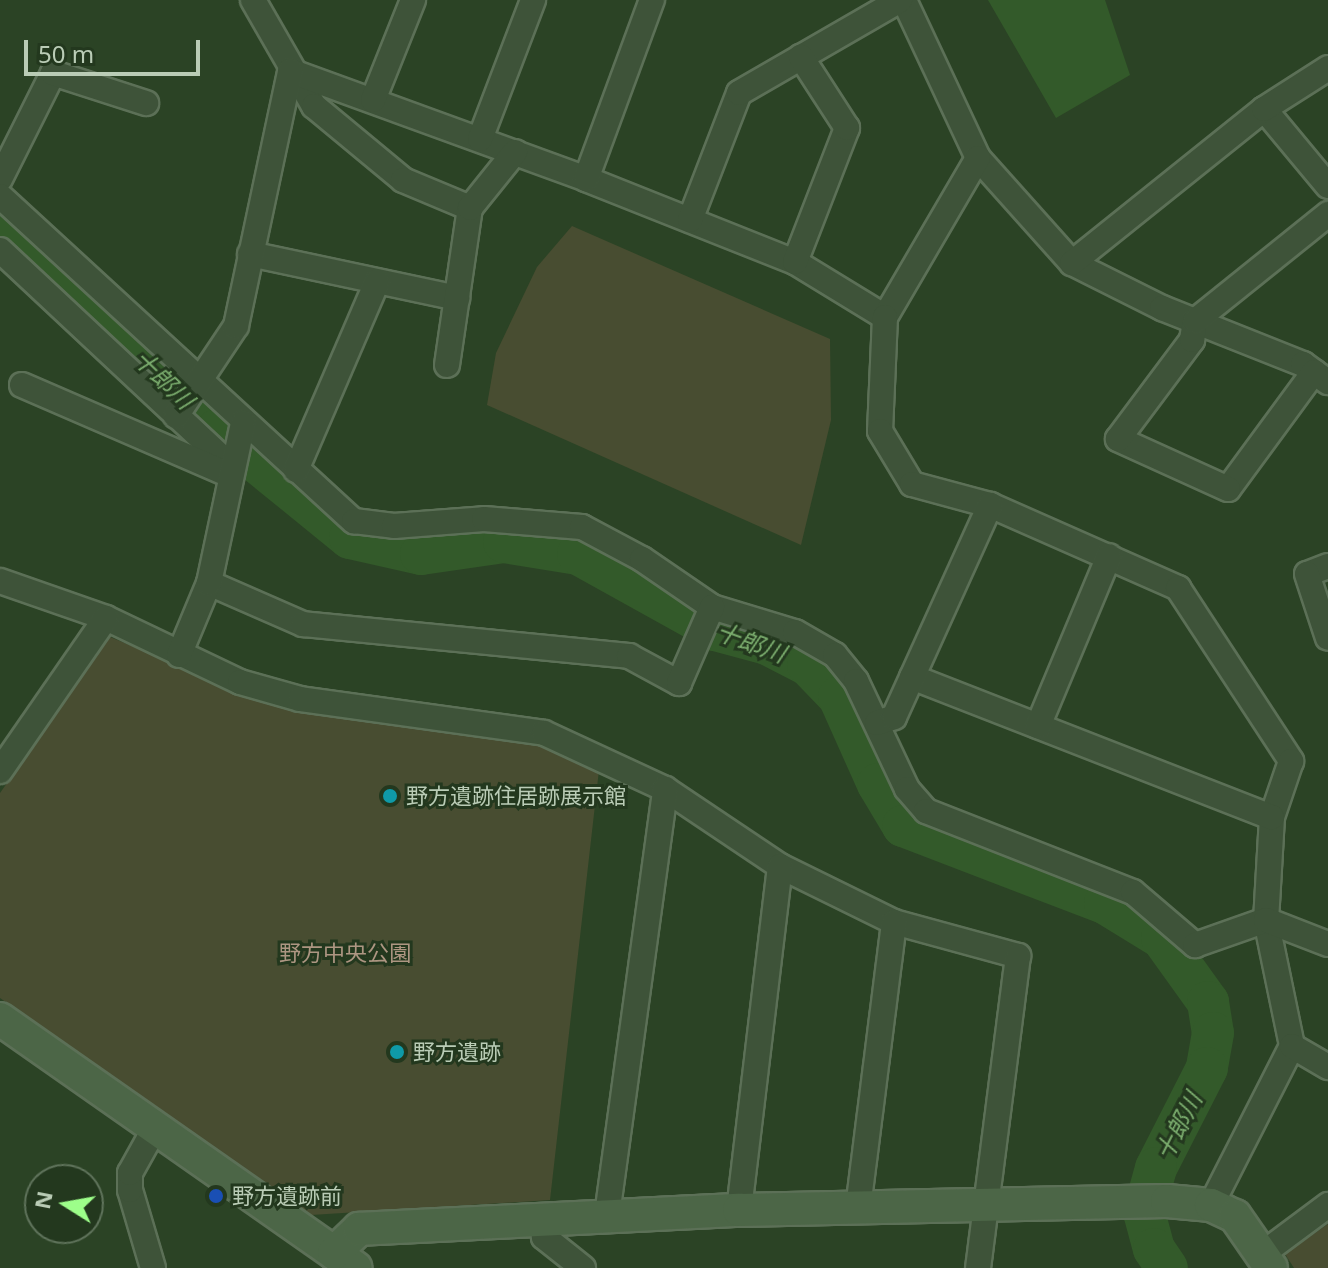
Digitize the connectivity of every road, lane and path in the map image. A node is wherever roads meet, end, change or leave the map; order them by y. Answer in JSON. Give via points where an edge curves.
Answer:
{"nodes":[{"id":1,"x":253,"y":0,"type":"edge"},
{"id":2,"x":413,"y":0,"type":"edge"},
{"id":3,"x":533,"y":0,"type":"edge"},
{"id":4,"x":652,"y":0,"type":"edge"},
{"id":5,"x":902,"y":0,"type":"edge"},
{"id":6,"x":801,"y":57,"type":"junction"},
{"id":7,"x":1328,"y":68,"type":"edge"},
{"id":8,"x":290,"y":71,"type":"junction"},
{"id":9,"x":373,"y":100,"type":"junction"},
{"id":10,"x":146,"y":103,"type":"dead end"},
{"id":11,"x":1264,"y":109,"type":"junction"},
{"id":12,"x":480,"y":139,"type":"junction"},
{"id":13,"x":515,"y":152,"type":"junction"},
{"id":14,"x":978,"y":158,"type":"junction"},
{"id":15,"x":0,"y":179,"type":"edge"},
{"id":16,"x":586,"y":179,"type":"junction"},
{"id":17,"x":1328,"y":186,"type":"edge"},
{"id":18,"x":0,"y":196,"type":"edge"},
{"id":19,"x":470,"y":208,"type":"junction"},
{"id":20,"x":1328,"y":214,"type":"edge"},
{"id":21,"x":690,"y":220,"type":"junction"},
{"id":22,"x":0,"y":250,"type":"edge"},
{"id":23,"x":250,"y":254,"type":"junction"},
{"id":24,"x":795,"y":262,"type":"junction"},
{"id":25,"x":1072,"y":263,"type":"junction"},
{"id":26,"x":377,"y":282,"type":"junction"},
{"id":27,"x":457,"y":298,"type":"junction"},
{"id":28,"x":885,"y":317,"type":"junction"},
{"id":29,"x":1195,"y":321,"type":"junction"},
{"id":30,"x":447,"y":365,"type":"dead end"},
{"id":31,"x":1321,"y":377,"type":"edge"},
{"id":32,"x":199,"y":383,"type":"junction"},
{"id":33,"x":22,"y":385,"type":"dead end"},
{"id":34,"x":176,"y":416,"type":"junction"},
{"id":35,"x":243,"y":423,"type":"junction"},
{"id":36,"x":296,"y":470,"type":"junction"},
{"id":37,"x":231,"y":471,"type":"junction"},
{"id":38,"x":990,"y":505,"type":"junction"},
{"id":39,"x":1109,"y":556,"type":"junction"},
{"id":40,"x":1328,"y":566,"type":"edge"},
{"id":41,"x":0,"y":581,"type":"edge"},
{"id":42,"x":209,"y":583,"type":"junction"},
{"id":43,"x":712,"y":607,"type":"junction"},
{"id":44,"x":106,"y":618,"type":"junction"},
{"id":45,"x":1328,"y":638,"type":"edge"},
{"id":46,"x":179,"y":655,"type":"junction"},
{"id":47,"x":912,"y":677,"type":"junction"},
{"id":48,"x":877,"y":723,"type":"junction"},
{"id":49,"x":1038,"y":726,"type":"junction"},
{"id":50,"x":2,"y":766,"type":"edge"},
{"id":51,"x":665,"y":789,"type":"junction"},
{"id":52,"x":1272,"y":817,"type":"junction"},
{"id":53,"x":780,"y":866,"type":"junction"},
{"id":54,"x":1266,"y":920,"type":"junction"},
{"id":55,"x":894,"y":922,"type":"junction"},
{"id":56,"x":1328,"y":944,"type":"edge"},
{"id":57,"x":0,"y":1019,"type":"edge"},
{"id":58,"x":1292,"y":1046,"type":"junction"},
{"id":59,"x":1328,"y":1067,"type":"edge"},
{"id":60,"x":155,"y":1128,"type":"junction"},
{"id":61,"x":985,"y":1204,"type":"junction"},
{"id":62,"x":1211,"y":1205,"type":"junction"},
{"id":63,"x":1328,"y":1205,"type":"edge"},
{"id":64,"x":858,"y":1208,"type":"junction"},
{"id":65,"x":739,"y":1210,"type":"junction"},
{"id":66,"x":607,"y":1215,"type":"junction"},
{"id":67,"x":542,"y":1219,"type":"junction"},
{"id":68,"x":344,"y":1260,"type":"edge"},
{"id":69,"x":1266,"y":1261,"type":"edge"},
{"id":70,"x":153,"y":1268,"type":"edge"},
{"id":71,"x":583,"y":1268,"type":"edge"},
{"id":72,"x":978,"y":1268,"type":"edge"}],
"edges":[{"from":1,"to":8,"type":"street"},
{"from":2,"to":9,"type":"street"},
{"from":3,"to":12,"type":"street"},
{"from":4,"to":16,"type":"street"},
{"from":5,"to":6,"type":"street"},
{"from":5,"to":14,"type":"street"},
{"from":6,"to":21,"type":"street","via":[[739,93]]},
{"from":6,"to":24,"type":"street","via":[[847,128]]},
{"from":7,"to":11,"type":"street"},
{"from":8,"to":9,"type":"street"},
{"from":8,"to":19,"type":"street","via":[[314,106],[403,180]]},
{"from":8,"to":23,"type":"street"},
{"from":9,"to":12,"type":"street"},
{"from":10,"to":15,"type":"street","via":[[53,73]]},
{"from":11,"to":17,"type":"street"},
{"from":11,"to":25,"type":"street"},
{"from":12,"to":13,"type":"street"},
{"from":13,"to":16,"type":"street"},
{"from":13,"to":19,"type":"street"},
{"from":14,"to":25,"type":"street"},
{"from":14,"to":28,"type":"street"},
{"from":16,"to":21,"type":"street"},
{"from":18,"to":32,"type":"street"},
{"from":19,"to":27,"type":"street"},
{"from":20,"to":29,"type":"street"},
{"from":21,"to":24,"type":"street"},
{"from":22,"to":34,"type":"street"},
{"from":23,"to":26,"type":"street"},
{"from":23,"to":32,"type":"street","via":[[236,326]]},
{"from":24,"to":28,"type":"street"},
{"from":25,"to":29,"type":"street"},
{"from":26,"to":27,"type":"street"},
{"from":26,"to":36,"type":"street"},
{"from":27,"to":30,"type":"street"},
{"from":28,"to":38,"type":"street","via":[[880,431],[912,484]]},
{"from":29,"to":31,"type":"street"},
{"from":29,"to":31,"type":"street","via":[[1192,340],[1118,439],[1228,489]]},
{"from":32,"to":34,"type":"street"},
{"from":32,"to":35,"type":"street"},
{"from":33,"to":37,"type":"street"},
{"from":34,"to":37,"type":"street"},
{"from":35,"to":36,"type":"street"},
{"from":35,"to":37,"type":"street"},
{"from":36,"to":43,"type":"street","via":[[354,521],[394,526],[484,519],[582,527],[642,559]]},
{"from":37,"to":42,"type":"street"},
{"from":38,"to":39,"type":"street"},
{"from":38,"to":47,"type":"street"},
{"from":39,"to":49,"type":"street"},
{"from":39,"to":52,"type":"street","via":[[1178,588],[1291,761]]},
{"from":40,"to":45,"type":"street","via":[[1307,574]]},
{"from":41,"to":44,"type":"street"},
{"from":42,"to":43,"type":"street","via":[[303,624],[629,656],[679,683]]},
{"from":42,"to":46,"type":"street"},
{"from":43,"to":48,"type":"street","via":[[795,632],[835,655]]},
{"from":44,"to":46,"type":"street"},
{"from":44,"to":50,"type":"street"},
{"from":46,"to":51,"type":"street","via":[[240,682],[300,699],[544,733]]},
{"from":47,"to":48,"type":"street","via":[[894,717]]},
{"from":47,"to":49,"type":"street"},
{"from":48,"to":54,"type":"street","via":[[907,789],[926,811],[1133,892],[1195,945]]},
{"from":49,"to":52,"type":"street"},
{"from":51,"to":53,"type":"street"},
{"from":51,"to":66,"type":"street"},
{"from":52,"to":54,"type":"street"},
{"from":53,"to":55,"type":"street"},
{"from":53,"to":65,"type":"street"},
{"from":54,"to":56,"type":"street"},
{"from":54,"to":58,"type":"street"},
{"from":55,"to":61,"type":"street","via":[[1018,956]]},
{"from":55,"to":64,"type":"street"},
{"from":57,"to":60,"type":"street"},
{"from":58,"to":59,"type":"street"},
{"from":58,"to":62,"type":"street"},
{"from":60,"to":68,"type":"street"},
{"from":60,"to":70,"type":"street","via":[[130,1173]]},
{"from":61,"to":62,"type":"street"},
{"from":61,"to":64,"type":"street"},
{"from":61,"to":72,"type":"street"},
{"from":62,"to":69,"type":"street","via":[[1235,1216]]},
{"from":63,"to":69,"type":"street"},
{"from":64,"to":65,"type":"street"},
{"from":65,"to":66,"type":"street"},
{"from":66,"to":67,"type":"street"},
{"from":67,"to":68,"type":"street","via":[[359,1229]]},
{"from":67,"to":71,"type":"street","via":[[544,1237]]}]}
